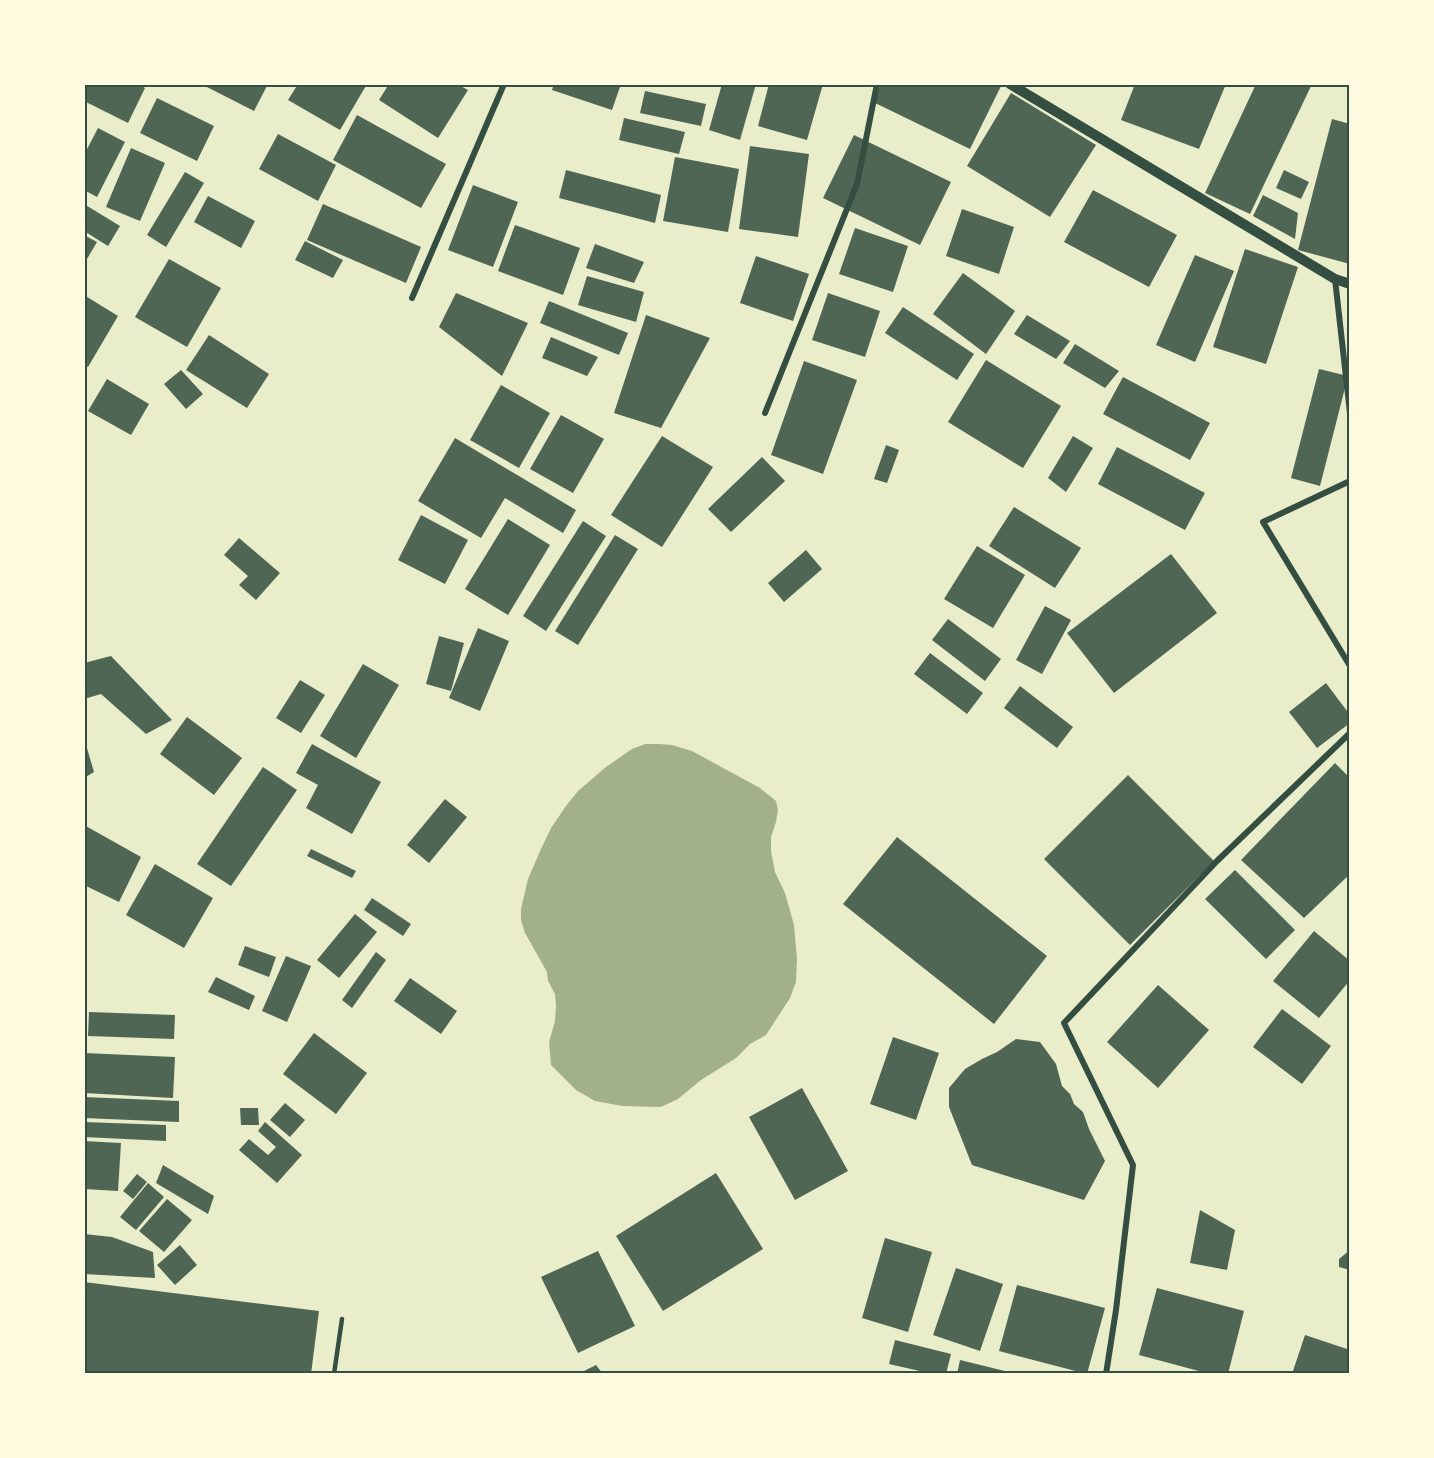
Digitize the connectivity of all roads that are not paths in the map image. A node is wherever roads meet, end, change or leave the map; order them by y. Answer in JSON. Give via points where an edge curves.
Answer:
{"nodes":[{"id":1,"x":504,"y":84,"type":"edge"},
{"id":2,"x":877,"y":84,"type":"edge"},
{"id":3,"x":1010,"y":84,"type":"edge"},
{"id":4,"x":1335,"y":279,"type":"junction"},
{"id":5,"x":1350,"y":284,"type":"edge"},
{"id":6,"x":412,"y":298,"type":"dead end"},
{"id":7,"x":1350,"y":412,"type":"edge"},
{"id":8,"x":765,"y":413,"type":"dead end"},
{"id":9,"x":1350,"y":481,"type":"edge"},
{"id":10,"x":1350,"y":666,"type":"edge"},
{"id":11,"x":1350,"y":733,"type":"edge"},
{"id":12,"x":342,"y":1319,"type":"dead end"},
{"id":13,"x":333,"y":1374,"type":"edge"},
{"id":14,"x":1106,"y":1374,"type":"edge"}],
"edges":[{"from":1,"to":6,"type":"street"},
{"from":2,"to":8,"type":"street","via":[[857,184]]},
{"from":3,"to":4,"type":"street"},
{"from":4,"to":5,"type":"street"},
{"from":4,"to":7,"type":"street"},
{"from":9,"to":10,"type":"street","via":[[1263,522]]},
{"from":11,"to":14,"type":"street","via":[[1217,861],[1064,1023],[1132,1165]]},
{"from":12,"to":13,"type":"lane"}]}
